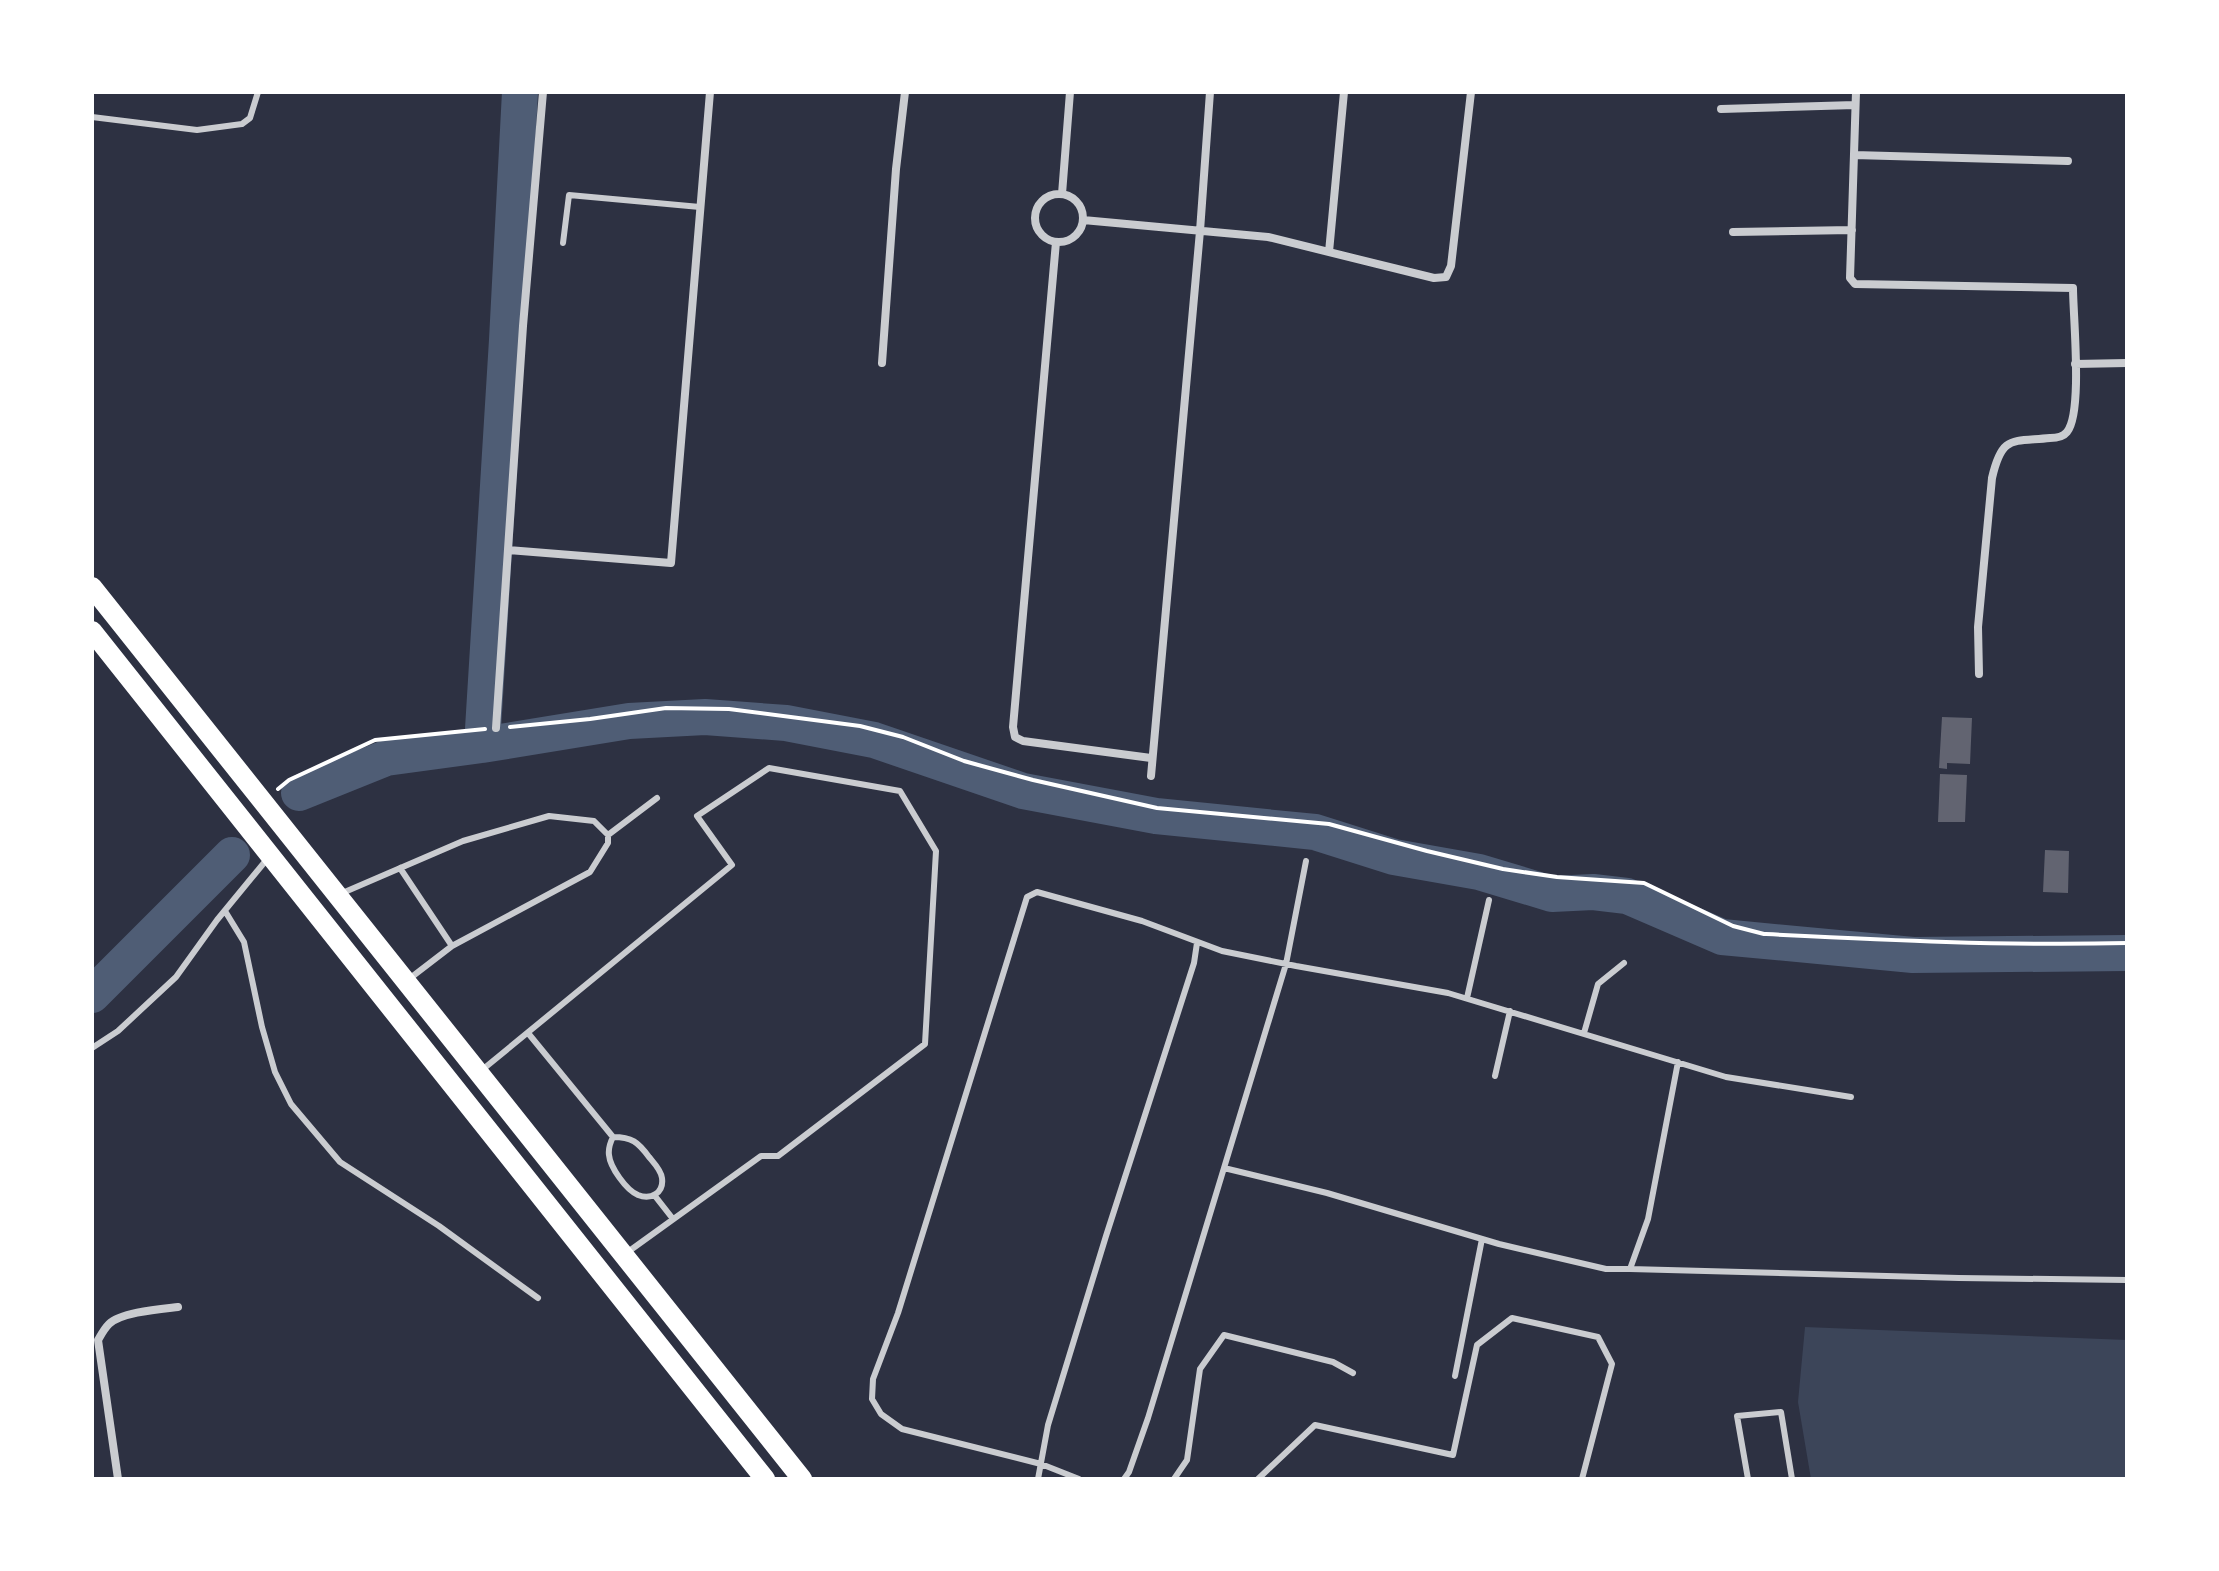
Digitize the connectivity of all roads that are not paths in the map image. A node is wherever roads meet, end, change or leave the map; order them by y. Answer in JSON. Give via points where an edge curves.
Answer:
{"nodes":[{"id":1,"x":258,"y":92,"type":"edge"},
{"id":2,"x":543,"y":92,"type":"edge"},
{"id":3,"x":710,"y":92,"type":"edge"},
{"id":4,"x":905,"y":92,"type":"edge"},
{"id":5,"x":1070,"y":92,"type":"edge"},
{"id":6,"x":1210,"y":92,"type":"edge"},
{"id":7,"x":1344,"y":92,"type":"edge"},
{"id":8,"x":1471,"y":92,"type":"edge"},
{"id":9,"x":1856,"y":92,"type":"edge"},
{"id":10,"x":1855,"y":105,"type":"junction"},
{"id":11,"x":1721,"y":109,"type":"dead end"},
{"id":12,"x":92,"y":117,"type":"edge"},
{"id":13,"x":1854,"y":155,"type":"junction"},
{"id":14,"x":2068,"y":161,"type":"dead end"},
{"id":15,"x":1062,"y":194,"type":"junction"},
{"id":16,"x":700,"y":207,"type":"junction"},
{"id":17,"x":1083,"y":220,"type":"junction"},
{"id":18,"x":1852,"y":230,"type":"junction"},
{"id":19,"x":1200,"y":231,"type":"junction"},
{"id":20,"x":1733,"y":232,"type":"dead end"},
{"id":21,"x":1056,"y":242,"type":"junction"},
{"id":22,"x":563,"y":243,"type":"dead end"},
{"id":23,"x":1329,"y":252,"type":"junction"},
{"id":24,"x":882,"y":363,"type":"dead end"},
{"id":25,"x":2127,"y":363,"type":"edge"},
{"id":26,"x":2075,"y":364,"type":"junction"},
{"id":27,"x":508,"y":550,"type":"junction"},
{"id":28,"x":92,"y":587,"type":"edge"},
{"id":29,"x":92,"y":631,"type":"edge"},
{"id":30,"x":1979,"y":674,"type":"dead end"},
{"id":31,"x":496,"y":728,"type":"road end"},
{"id":32,"x":1151,"y":758,"type":"junction"},
{"id":33,"x":1151,"y":776,"type":"dead end"},
{"id":34,"x":657,"y":798,"type":"dead end"},
{"id":35,"x":608,"y":835,"type":"junction"},
{"id":36,"x":270,"y":856,"type":"junction"},
{"id":37,"x":1306,"y":861,"type":"dead end"},
{"id":38,"x":400,"y":868,"type":"junction"},
{"id":39,"x":337,"y":895,"type":"junction"},
{"id":40,"x":1489,"y":900,"type":"dead end"},
{"id":41,"x":225,"y":911,"type":"junction"},
{"id":42,"x":1197,"y":943,"type":"junction"},
{"id":43,"x":452,"y":946,"type":"junction"},
{"id":44,"x":1624,"y":963,"type":"dead end"},
{"id":45,"x":1286,"y":964,"type":"junction"},
{"id":46,"x":406,"y":981,"type":"junction"},
{"id":47,"x":1467,"y":998,"type":"junction"},
{"id":48,"x":1510,"y":1011,"type":"junction"},
{"id":49,"x":528,"y":1033,"type":"junction"},
{"id":50,"x":1584,"y":1033,"type":"junction"},
{"id":51,"x":92,"y":1048,"type":"edge"},
{"id":52,"x":1678,"y":1062,"type":"junction"},
{"id":53,"x":479,"y":1072,"type":"junction"},
{"id":54,"x":1495,"y":1076,"type":"dead end"},
{"id":55,"x":1851,"y":1097,"type":"dead end"},
{"id":56,"x":613,"y":1137,"type":"junction"},
{"id":57,"x":1224,"y":1168,"type":"junction"},
{"id":58,"x":655,"y":1196,"type":"junction"},
{"id":59,"x":673,"y":1219,"type":"junction"},
{"id":60,"x":1482,"y":1239,"type":"junction"},
{"id":61,"x":624,"y":1254,"type":"junction"},
{"id":62,"x":1630,"y":1269,"type":"junction"},
{"id":63,"x":2127,"y":1280,"type":"edge"},
{"id":64,"x":538,"y":1298,"type":"dead end"},
{"id":65,"x":178,"y":1307,"type":"dead end"},
{"id":66,"x":1353,"y":1373,"type":"dead end"},
{"id":67,"x":1455,"y":1376,"type":"dead end"},
{"id":68,"x":1041,"y":1464,"type":"junction"},
{"id":69,"x":118,"y":1479,"type":"edge"},
{"id":70,"x":765,"y":1479,"type":"edge"},
{"id":71,"x":802,"y":1479,"type":"edge"},
{"id":72,"x":1038,"y":1479,"type":"edge"},
{"id":73,"x":1079,"y":1479,"type":"edge"},
{"id":74,"x":1124,"y":1479,"type":"edge"},
{"id":75,"x":1174,"y":1479,"type":"edge"},
{"id":76,"x":1258,"y":1479,"type":"edge"},
{"id":77,"x":1582,"y":1479,"type":"edge"},
{"id":78,"x":1748,"y":1479,"type":"edge"},
{"id":79,"x":1792,"y":1479,"type":"edge"}],
"edges":[{"from":1,"to":12,"type":"lane","via":[[250,118],[242,124],[197,130]]},
{"from":2,"to":27,"type":"street"},
{"from":3,"to":16,"type":"street"},
{"from":4,"to":24,"type":"street"},
{"from":5,"to":15,"type":"street"},
{"from":6,"to":19,"type":"street"},
{"from":7,"to":23,"type":"street"},
{"from":8,"to":23,"type":"street","via":[[1446,277]]},
{"from":9,"to":10,"type":"street"},
{"from":10,"to":11,"type":"street"},
{"from":10,"to":13,"type":"street"},
{"from":13,"to":14,"type":"street"},
{"from":13,"to":18,"type":"street"},
{"from":15,"to":17,"type":"street","via":[[1078,203]]},
{"from":15,"to":21,"type":"street","via":[[1044,199],[1035,222]]},
{"from":16,"to":22,"type":"lane","via":[[569,195]]},
{"from":16,"to":27,"type":"street","via":[[671,563]]},
{"from":17,"to":19,"type":"street"},
{"from":17,"to":21,"type":"street","via":[[1074,237]]},
{"from":18,"to":20,"type":"street"},
{"from":18,"to":26,"type":"street","via":[[1850,278],[1855,284],[2073,288]]},
{"from":19,"to":23,"type":"street","via":[[1268,237]]},
{"from":19,"to":32,"type":"street"},
{"from":21,"to":32,"type":"street","via":[[1013,727],[1015,737],[1023,741]]},
{"from":25,"to":26,"type":"street"},
{"from":26,"to":30,"type":"street","via":[[2068,431],[2058,438],[2014,440],[1997,456],[1979,612]]},
{"from":27,"to":31,"type":"street"},
{"from":28,"to":39,"type":"main road"},
{"from":29,"to":36,"type":"main road"},
{"from":32,"to":33,"type":"street"},
{"from":34,"to":35,"type":"lane"},
{"from":35,"to":38,"type":"lane","via":[[594,821],[549,816],[463,841]]},
{"from":35,"to":43,"type":"lane","via":[[590,872]]},
{"from":36,"to":41,"type":"lane"},
{"from":36,"to":70,"type":"main road"},
{"from":37,"to":45,"type":"lane"},
{"from":38,"to":39,"type":"lane"},
{"from":38,"to":43,"type":"lane"},
{"from":39,"to":46,"type":"main road"},
{"from":40,"to":47,"type":"lane"},
{"from":41,"to":51,"type":"lane","via":[[176,977]]},
{"from":41,"to":64,"type":"lane","via":[[244,942],[275,1072],[291,1104],[340,1162]]},
{"from":42,"to":45,"type":"lane"},
{"from":42,"to":68,"type":"lane","via":[[1048,1425]]},
{"from":42,"to":68,"type":"lane","via":[[1142,921],[1037,892],[1027,897],[873,1379],[872,1399],[881,1414],[902,1429]]},
{"from":43,"to":46,"type":"lane"},
{"from":44,"to":50,"type":"lane","via":[[1598,984]]},
{"from":45,"to":47,"type":"lane"},
{"from":45,"to":57,"type":"lane"},
{"from":46,"to":53,"type":"main road"},
{"from":47,"to":48,"type":"lane"},
{"from":48,"to":50,"type":"lane"},
{"from":48,"to":54,"type":"lane"},
{"from":49,"to":53,"type":"lane"},
{"from":49,"to":56,"type":"lane"},
{"from":49,"to":59,"type":"lane","via":[[732,865],[697,816],[769,768],[900,791],[936,851],[925,1044],[778,1156],[761,1156]]},
{"from":50,"to":52,"type":"lane"},
{"from":52,"to":55,"type":"lane","via":[[1726,1077]]},
{"from":52,"to":62,"type":"lane","via":[[1648,1219]]},
{"from":53,"to":61,"type":"main road"},
{"from":56,"to":58,"type":"lane","via":[[610,1163],[633,1193]]},
{"from":56,"to":58,"type":"lane","via":[[638,1143],[657,1167],[662,1184]]},
{"from":57,"to":60,"type":"lane"},
{"from":57,"to":74,"type":"lane","via":[[1148,1418]]},
{"from":58,"to":59,"type":"lane"},
{"from":59,"to":61,"type":"lane"},
{"from":60,"to":62,"type":"lane","via":[[1606,1269]]},
{"from":60,"to":67,"type":"lane"},
{"from":61,"to":71,"type":"main road"},
{"from":62,"to":63,"type":"lane"},
{"from":65,"to":69,"type":"street","via":[[114,1320],[98,1340]]},
{"from":66,"to":75,"type":"lane","via":[[1333,1362],[1224,1335],[1200,1369],[1187,1460]]},
{"from":68,"to":72,"type":"lane"},
{"from":68,"to":73,"type":"lane"},
{"from":76,"to":77,"type":"lane","via":[[1315,1425],[1453,1455],[1477,1345],[1512,1318],[1598,1337],[1612,1364]]},
{"from":78,"to":79,"type":"lane","via":[[1737,1416],[1781,1412]]}]}
